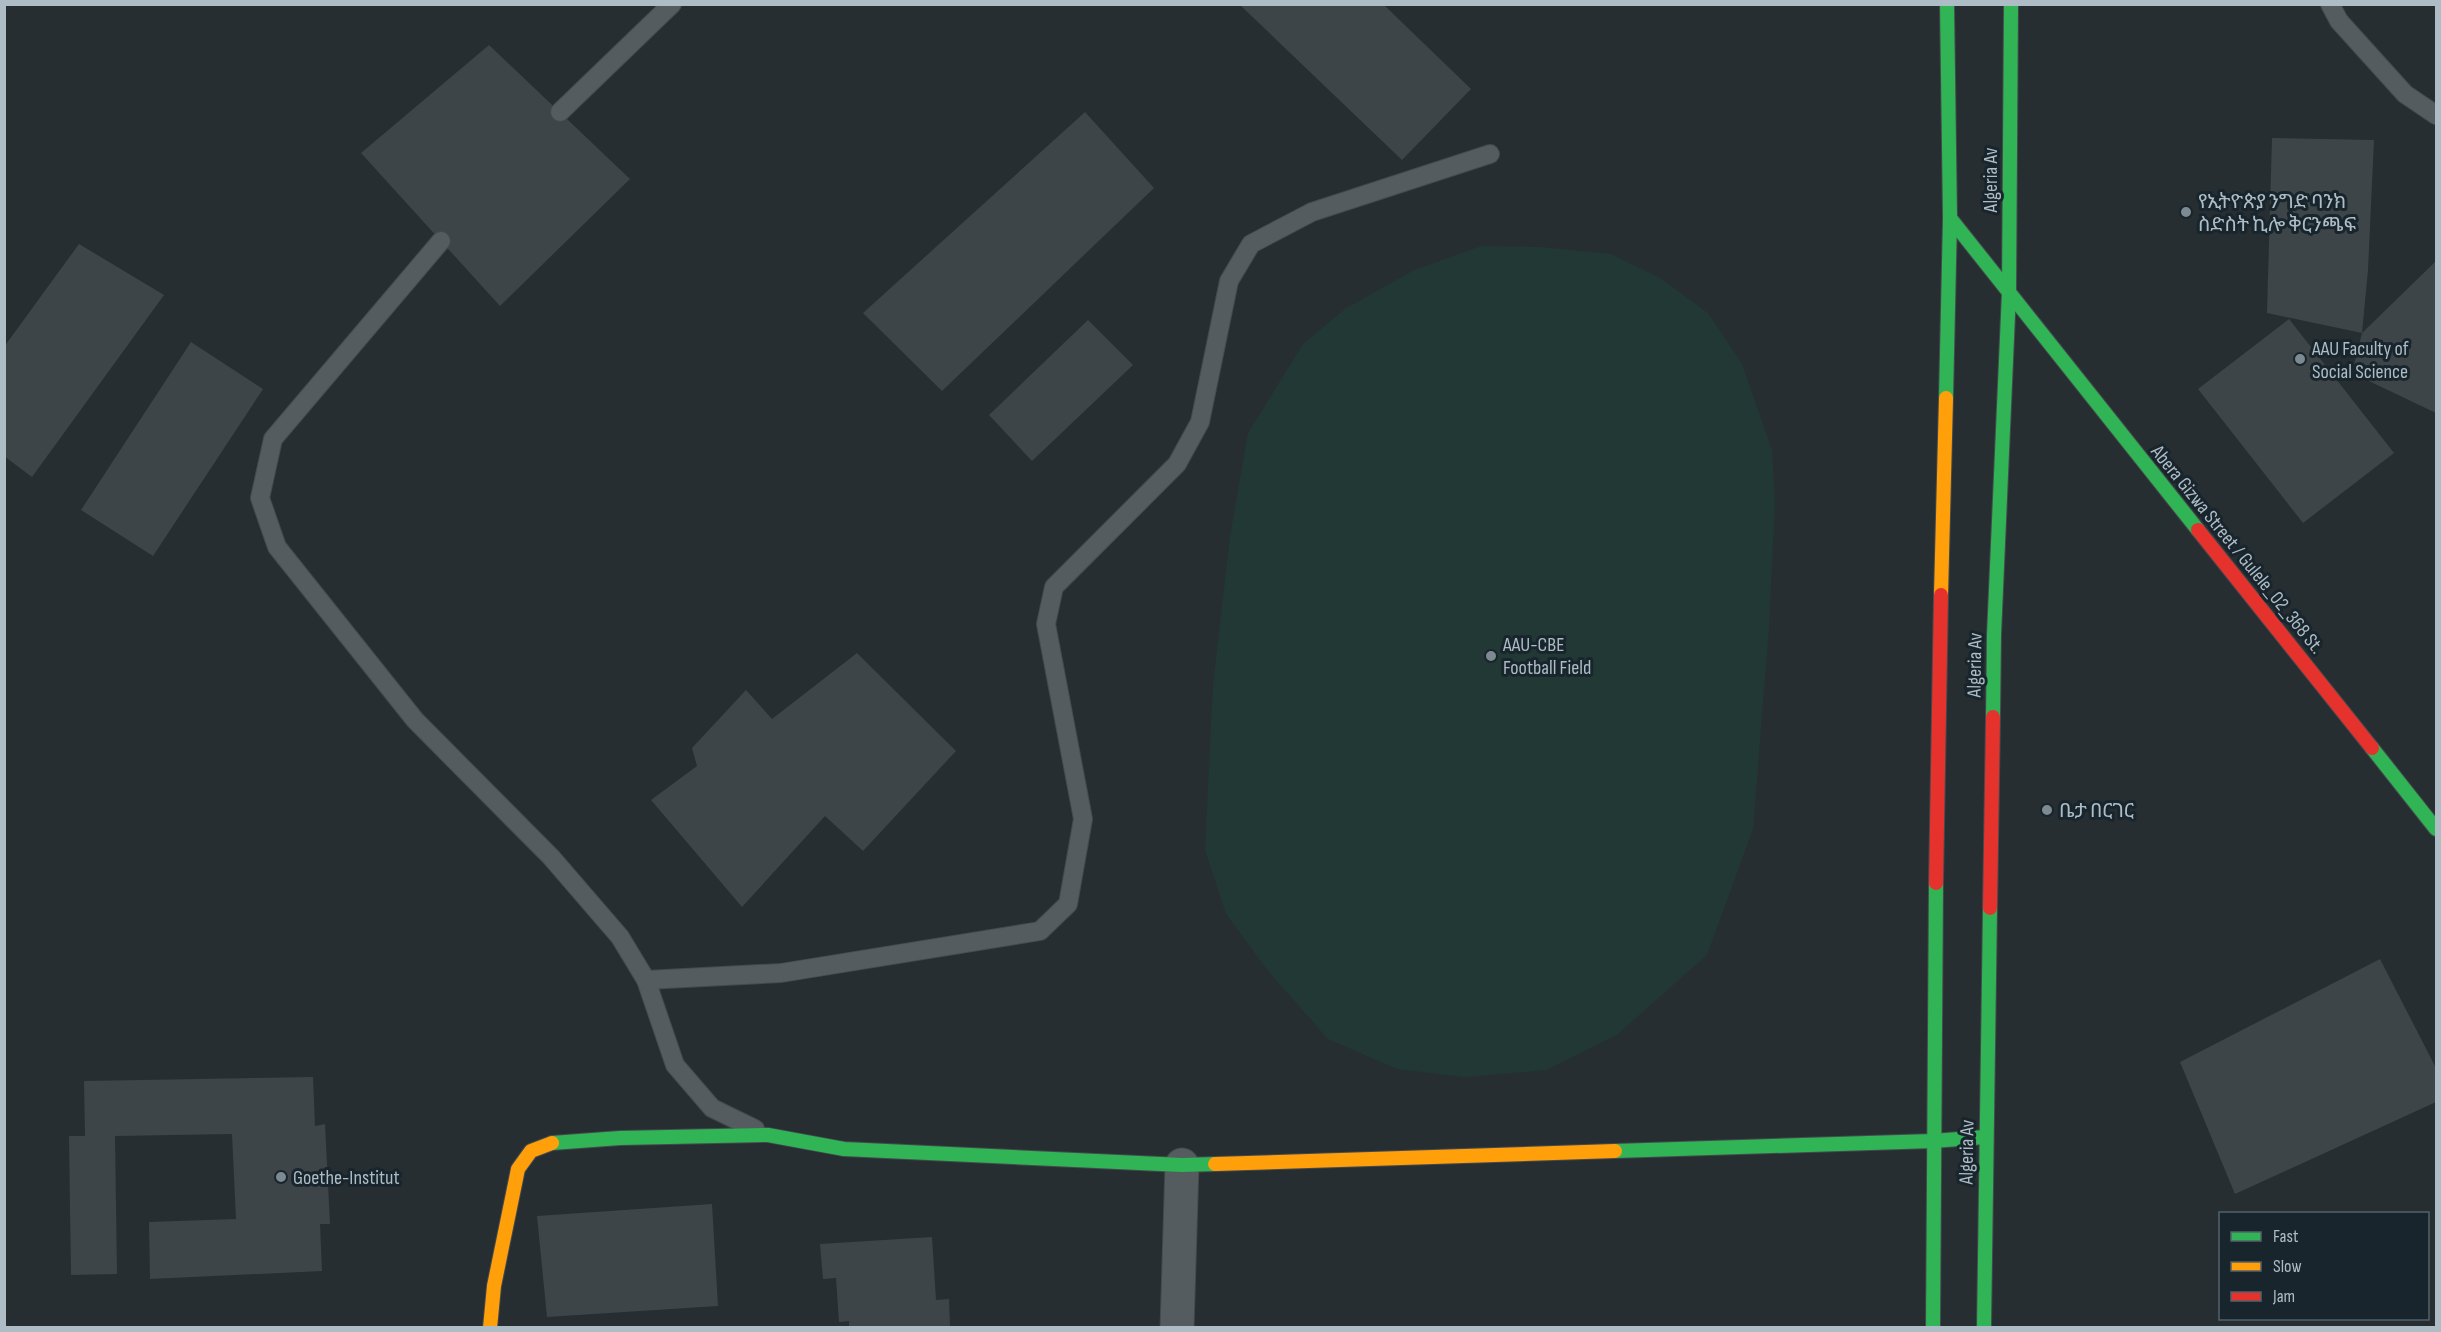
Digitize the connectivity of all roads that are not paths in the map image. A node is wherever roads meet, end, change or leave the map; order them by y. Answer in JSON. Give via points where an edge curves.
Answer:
{"nodes":[{"id":1,"x":672,"y":4,"type":"edge"},
{"id":2,"x":1947,"y":4,"type":"edge"},
{"id":3,"x":2011,"y":4,"type":"edge"},
{"id":4,"x":2330,"y":4,"type":"edge"},
{"id":5,"x":560,"y":112,"type":"dead end"},
{"id":6,"x":2436,"y":115,"type":"edge"},
{"id":7,"x":1490,"y":154,"type":"dead end"},
{"id":8,"x":1950,"y":218,"type":"junction"},
{"id":9,"x":441,"y":241,"type":"dead end"},
{"id":10,"x":2009,"y":292,"type":"junction"},
{"id":11,"x":2436,"y":829,"type":"edge"},
{"id":12,"x":646,"y":980,"type":"junction"},
{"id":13,"x":768,"y":1135,"type":"junction"},
{"id":14,"x":1985,"y":1137,"type":"junction"},
{"id":15,"x":1933,"y":1141,"type":"junction"},
{"id":16,"x":1182,"y":1165,"type":"junction"},
{"id":17,"x":490,"y":1328,"type":"edge"},
{"id":18,"x":1177,"y":1328,"type":"edge"},
{"id":19,"x":1933,"y":1328,"type":"edge"},
{"id":20,"x":1984,"y":1328,"type":"edge"}],
"edges":[{"from":1,"to":5,"type":"lane"},
{"from":2,"to":8,"type":"main road","name":"Algeria Av"},
{"from":3,"to":10,"type":"main road","name":"Algeria Av"},
{"from":4,"to":6,"type":"lane","via":[[2338,21],[2405,94]]},
{"from":7,"to":12,"type":"lane","via":[[1312,212],[1251,244],[1229,281],[1200,422],[1177,464],[1054,587],[1046,624],[1083,819],[1068,904],[1040,931],[781,973]]},
{"from":8,"to":10,"type":"main road","name":"Abera Gizwa Street / Gulele_02_368 St."},
{"from":8,"to":15,"type":"main road","name":"Algeria Av"},
{"from":9,"to":12,"type":"lane","via":[[273,439],[260,498],[277,547],[415,720],[551,857],[620,937]]},
{"from":10,"to":11,"type":"main road","name":"Abera Gizwa Street / Gulele_02_368 St."},
{"from":10,"to":14,"type":"main road","name":"Algeria Av","via":[[1994,635]]},
{"from":12,"to":13,"type":"lane","via":[[675,1065],[712,1108]]},
{"from":13,"to":16,"type":"main road","via":[[844,1149]]},
{"from":13,"to":17,"type":"main road","via":[[620,1138],[550,1143],[531,1151],[518,1169],[494,1286]]},
{"from":14,"to":15,"type":"main road"},
{"from":14,"to":20,"type":"main road","name":"Algeria Av"},
{"from":15,"to":16,"type":"main road"},
{"from":15,"to":19,"type":"main road","name":"Algeria Av"},
{"from":16,"to":18,"type":"street"}]}
